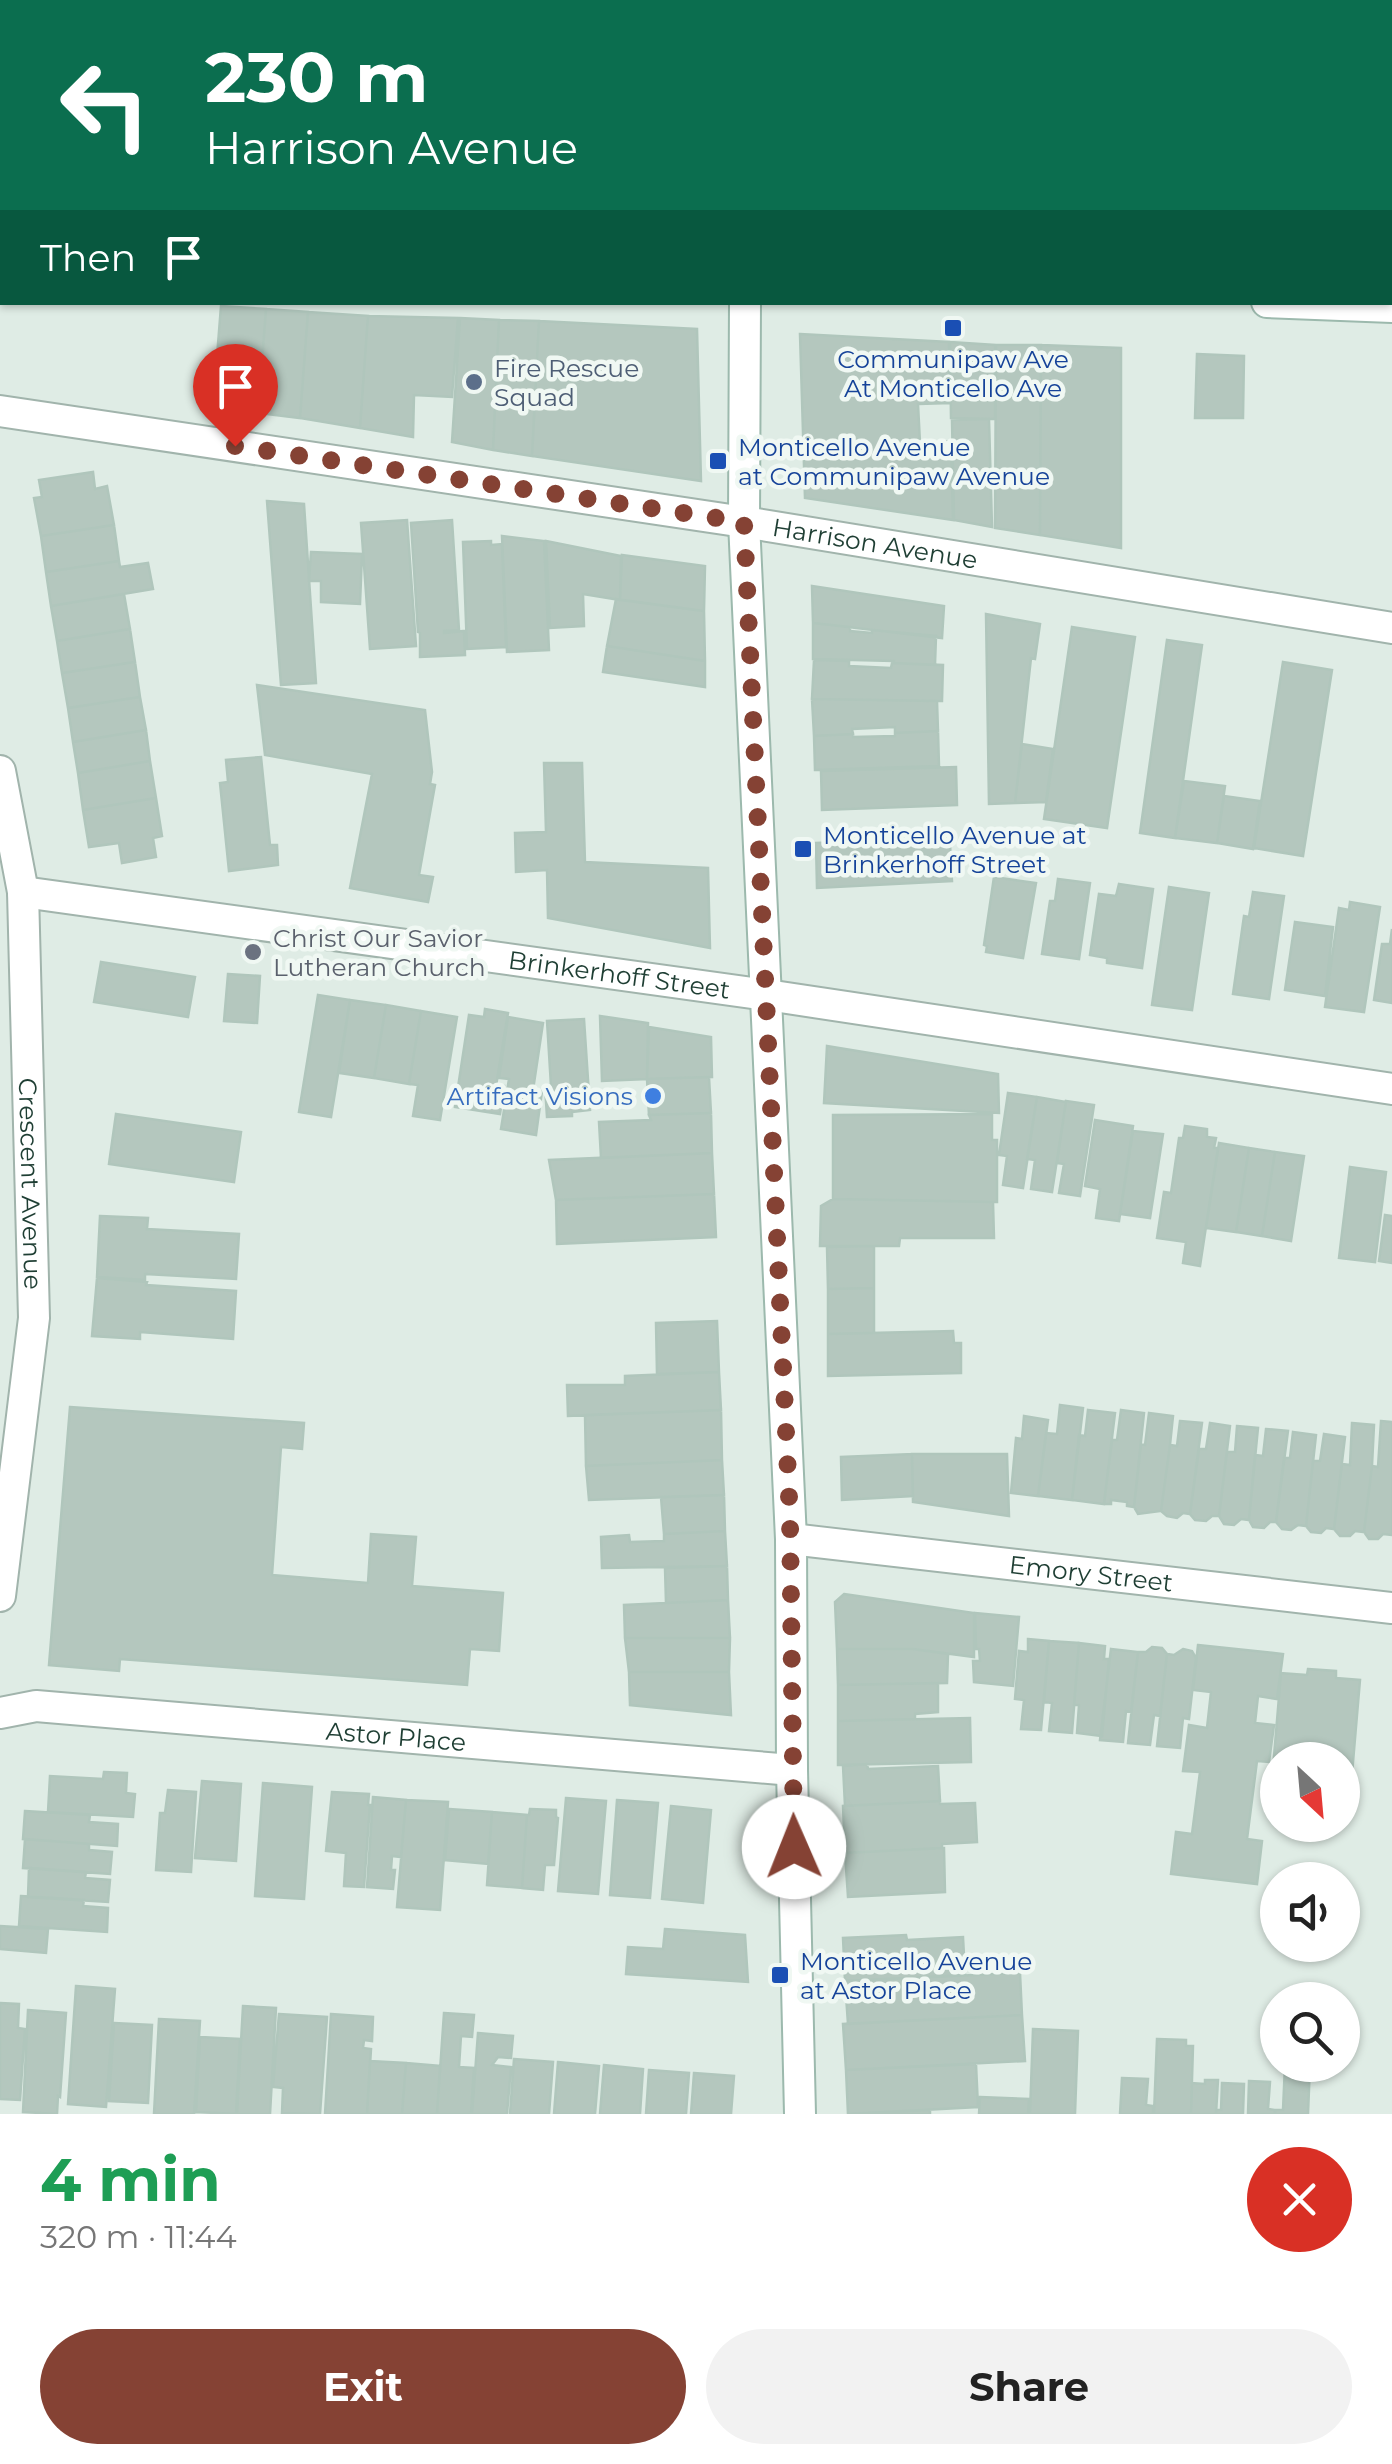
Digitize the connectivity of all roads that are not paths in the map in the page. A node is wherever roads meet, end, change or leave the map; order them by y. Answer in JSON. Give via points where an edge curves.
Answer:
{"nodes":[{"id":1,"x":745,"y":305,"type":"edge"},
{"id":2,"x":1330,"y":305,"type":"edge"},
{"id":3,"x":1392,"y":308,"type":"edge"},
{"id":4,"x":0,"y":412,"type":"edge"},
{"id":5,"x":744,"y":522,"type":"junction"},
{"id":6,"x":1392,"y":628,"type":"edge"},
{"id":7,"x":0,"y":772,"type":"edge"},
{"id":8,"x":23,"y":892,"type":"junction"},
{"id":9,"x":767,"y":995,"type":"junction"},
{"id":10,"x":1392,"y":1089,"type":"edge"},
{"id":11,"x":8,"y":1456,"type":"edge"},
{"id":12,"x":791,"y":1538,"type":"junction"},
{"id":13,"x":0,"y":1596,"type":"edge"},
{"id":14,"x":1392,"y":1608,"type":"edge"},
{"id":15,"x":0,"y":1713,"type":"edge"},
{"id":16,"x":792,"y":1770,"type":"junction"},
{"id":17,"x":800,"y":2114,"type":"edge"}],
"edges":[{"from":1,"to":5,"type":"street"},
{"from":2,"to":3,"type":"street"},
{"from":4,"to":5,"type":"street","name":"Harrison Avenue"},
{"from":5,"to":6,"type":"street","name":"Harrison Avenue"},
{"from":5,"to":9,"type":"street"},
{"from":7,"to":8,"type":"street","name":"Crescent Avenue"},
{"from":8,"to":9,"type":"street","name":"Brinkerhoff Street"},
{"from":8,"to":11,"type":"street","name":"Crescent Avenue","via":[[34,1318]]},
{"from":9,"to":10,"type":"street","name":"Brinkerhoff Street"},
{"from":9,"to":12,"type":"street"},
{"from":11,"to":13,"type":"street","name":"Crescent Avenue"},
{"from":12,"to":14,"type":"street","name":"Emory Street"},
{"from":12,"to":16,"type":"street"},
{"from":15,"to":16,"type":"street","name":"Astor Place","via":[[36,1706]]},
{"from":16,"to":17,"type":"street"}]}
